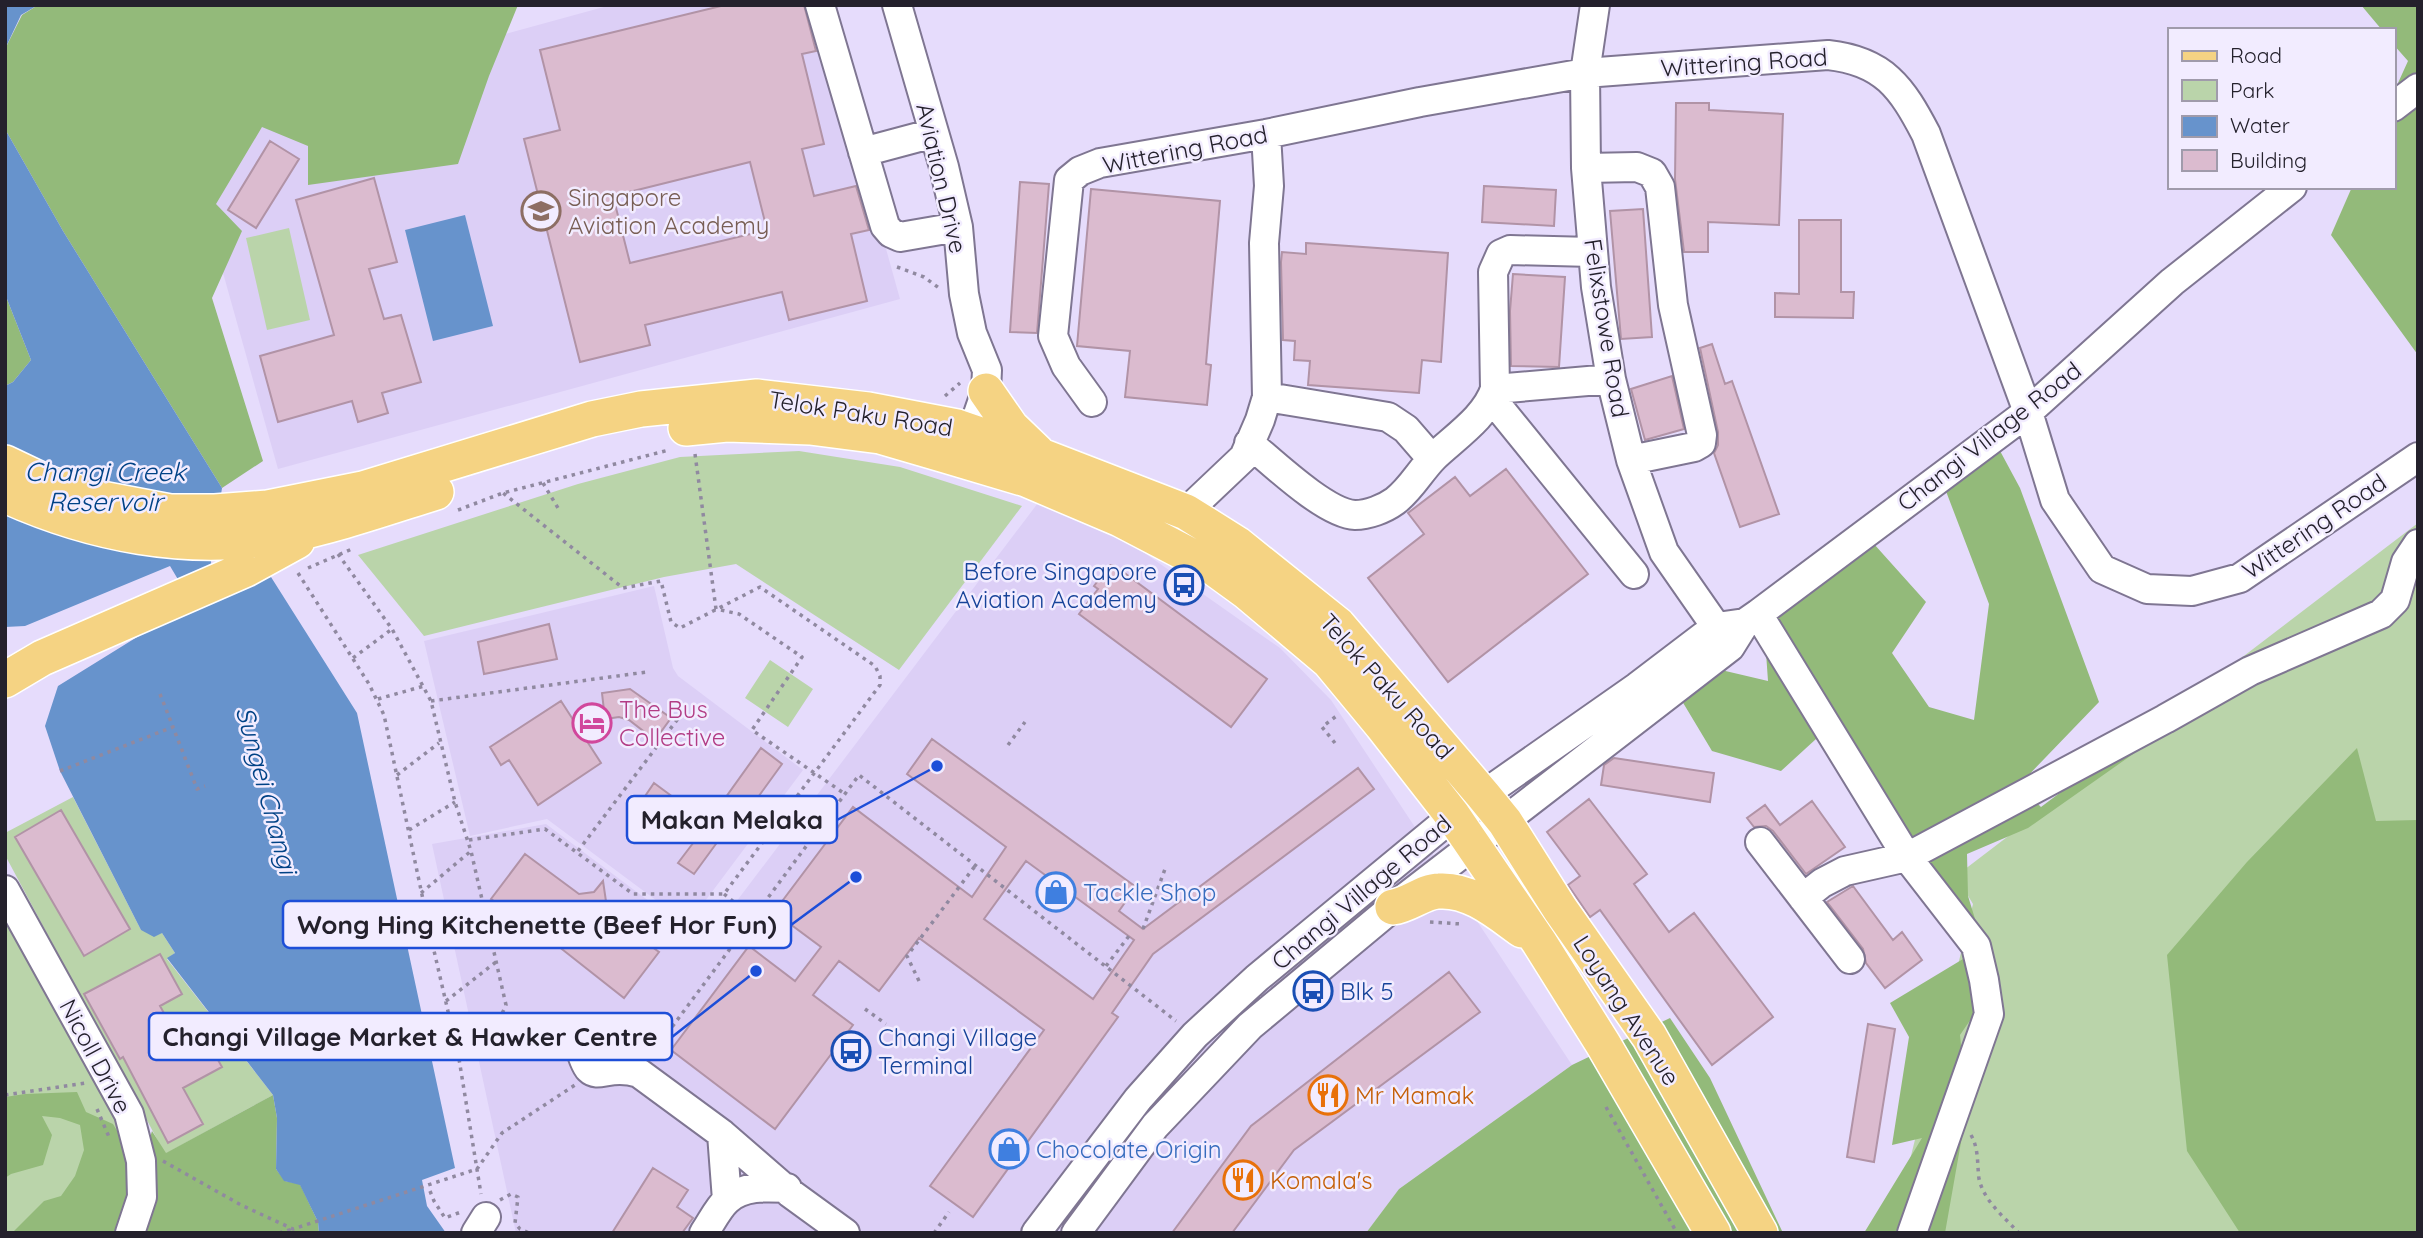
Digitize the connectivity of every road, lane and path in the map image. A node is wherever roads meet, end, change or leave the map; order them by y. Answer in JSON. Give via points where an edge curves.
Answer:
{"nodes":[{"id":1,"x":820,"y":5,"type":"edge"},
{"id":2,"x":897,"y":5,"type":"edge"},
{"id":3,"x":1595,"y":5,"type":"edge"},
{"id":4,"x":1585,"y":73,"type":"junction"},
{"id":5,"x":2418,"y":88,"type":"edge"},
{"id":6,"x":2395,"y":105,"type":"edge"},
{"id":7,"x":934,"y":133,"type":"junction"},
{"id":8,"x":1266,"y":134,"type":"junction"},
{"id":9,"x":863,"y":152,"type":"junction"},
{"id":10,"x":1586,"y":167,"type":"junction"},
{"id":11,"x":2289,"y":189,"type":"edge"},
{"id":12,"x":958,"y":227,"type":"junction"},
{"id":13,"x":1592,"y":252,"type":"junction"},
{"id":14,"x":897,"y":267,"type":"dead end"},
{"id":15,"x":946,"y":299,"type":"dead end"},
{"id":16,"x":979,"y":352,"type":"junction"},
{"id":17,"x":1611,"y":379,"type":"junction"},
{"id":18,"x":986,"y":391,"type":"junction"},
{"id":19,"x":1493,"y":394,"type":"junction"},
{"id":20,"x":1267,"y":397,"type":"junction"},
{"id":21,"x":1092,"y":402,"type":"dead end"},
{"id":22,"x":2028,"y":412,"type":"junction"},
{"id":23,"x":960,"y":443,"type":"junction"},
{"id":24,"x":1249,"y":443,"type":"junction"},
{"id":25,"x":680,"y":448,"type":"dead end"},
{"id":26,"x":1041,"y":456,"type":"junction"},
{"id":27,"x":2418,"y":457,"type":"edge"},
{"id":28,"x":696,"y":459,"type":"dead end"},
{"id":29,"x":1432,"y":459,"type":"junction"},
{"id":30,"x":1631,"y":460,"type":"junction"},
{"id":31,"x":5,"y":463,"type":"edge"},
{"id":32,"x":543,"y":483,"type":"junction"},
{"id":33,"x":503,"y":494,"type":"junction"},
{"id":34,"x":5,"y":495,"type":"edge"},
{"id":35,"x":558,"y":508,"type":"dead end"},
{"id":36,"x":452,"y":512,"type":"dead end"},
{"id":37,"x":1186,"y":512,"type":"junction"},
{"id":38,"x":274,"y":522,"type":"junction"},
{"id":39,"x":330,"y":541,"type":"junction"},
{"id":40,"x":2418,"y":544,"type":"edge"},
{"id":41,"x":363,"y":545,"type":"dead end"},
{"id":42,"x":1634,"y":574,"type":"dead end"},
{"id":43,"x":716,"y":609,"type":"junction"},
{"id":44,"x":1751,"y":618,"type":"junction"},
{"id":45,"x":392,"y":629,"type":"junction"},
{"id":46,"x":1723,"y":637,"type":"junction"},
{"id":47,"x":353,"y":658,"type":"junction"},
{"id":48,"x":647,"y":672,"type":"dead end"},
{"id":49,"x":5,"y":680,"type":"edge"},
{"id":50,"x":424,"y":685,"type":"junction"},
{"id":51,"x":160,"y":694,"type":"dead end"},
{"id":52,"x":378,"y":699,"type":"junction"},
{"id":53,"x":431,"y":701,"type":"junction"},
{"id":54,"x":683,"y":712,"type":"dead end"},
{"id":55,"x":1025,"y":722,"type":"dead end"},
{"id":56,"x":173,"y":727,"type":"junction"},
{"id":57,"x":1322,"y":727,"type":"dead end"},
{"id":58,"x":439,"y":743,"type":"junction"},
{"id":59,"x":1335,"y":743,"type":"dead end"},
{"id":60,"x":1008,"y":745,"type":"dead end"},
{"id":61,"x":60,"y":771,"type":"dead end"},
{"id":62,"x":813,"y":772,"type":"junction"},
{"id":63,"x":397,"y":775,"type":"junction"},
{"id":64,"x":205,"y":786,"type":"dead end"},
{"id":65,"x":845,"y":794,"type":"junction"},
{"id":66,"x":1483,"y":795,"type":"junction"},
{"id":67,"x":454,"y":802,"type":"junction"},
{"id":68,"x":1452,"y":816,"type":"junction"},
{"id":69,"x":1505,"y":822,"type":"junction"},
{"id":70,"x":409,"y":830,"type":"junction"},
{"id":71,"x":469,"y":840,"type":"junction"},
{"id":72,"x":1760,"y":842,"type":"dead end"},
{"id":73,"x":1474,"y":847,"type":"junction"},
{"id":74,"x":471,"y":850,"type":"junction"},
{"id":75,"x":578,"y":851,"type":"junction"},
{"id":76,"x":1907,"y":857,"type":"junction"},
{"id":77,"x":975,"y":866,"type":"junction"},
{"id":78,"x":1165,"y":869,"type":"dead end"},
{"id":79,"x":5,"y":890,"type":"edge"},
{"id":80,"x":421,"y":893,"type":"junction"},
{"id":81,"x":724,"y":894,"type":"junction"},
{"id":82,"x":1803,"y":898,"type":"junction"},
{"id":83,"x":483,"y":903,"type":"junction"},
{"id":84,"x":1393,"y":907,"type":"junction"},
{"id":85,"x":753,"y":917,"type":"junction"},
{"id":86,"x":1455,"y":923,"type":"dead end"},
{"id":87,"x":1465,"y":925,"type":"dead end"},
{"id":88,"x":764,"y":926,"type":"dead end"},
{"id":89,"x":1143,"y":929,"type":"dead end"},
{"id":90,"x":1129,"y":936,"type":"dead end"},
{"id":91,"x":432,"y":942,"type":"junction"},
{"id":92,"x":1539,"y":943,"type":"junction"},
{"id":93,"x":1850,"y":959,"type":"dead end"},
{"id":94,"x":496,"y":962,"type":"junction"},
{"id":95,"x":1106,"y":966,"type":"junction"},
{"id":96,"x":919,"y":981,"type":"dead end"},
{"id":97,"x":446,"y":1002,"type":"junction"},
{"id":98,"x":866,"y":1009,"type":"dead end"},
{"id":99,"x":886,"y":1024,"type":"dead end"},
{"id":100,"x":1195,"y":1035,"type":"junction"},
{"id":101,"x":577,"y":1036,"type":"dead end"},
{"id":102,"x":839,"y":1043,"type":"dead end"},
{"id":103,"x":860,"y":1058,"type":"dead end"},
{"id":104,"x":459,"y":1059,"type":"junction"},
{"id":105,"x":594,"y":1073,"type":"junction"},
{"id":106,"x":639,"y":1073,"type":"junction"},
{"id":107,"x":1605,"y":1107,"type":"dead end"},
{"id":108,"x":1951,"y":1121,"type":"junction"},
{"id":109,"x":722,"y":1134,"type":"junction"},
{"id":110,"x":477,"y":1169,"type":"junction"},
{"id":111,"x":787,"y":1188,"type":"junction"},
{"id":112,"x":430,"y":1191,"type":"dead end"},
{"id":113,"x":727,"y":1200,"type":"junction"},
{"id":114,"x":949,"y":1212,"type":"dead end"},
{"id":115,"x":445,"y":1218,"type":"dead end"},
{"id":116,"x":481,"y":1218,"type":"edge"},
{"id":117,"x":318,"y":1222,"type":"dead end"},
{"id":118,"x":293,"y":1231,"type":"edge"},
{"id":119,"x":130,"y":1233,"type":"edge"},
{"id":120,"x":279,"y":1233,"type":"edge"},
{"id":121,"x":704,"y":1233,"type":"edge"},
{"id":122,"x":845,"y":1233,"type":"edge"},
{"id":123,"x":934,"y":1233,"type":"edge"},
{"id":124,"x":1036,"y":1233,"type":"edge"},
{"id":125,"x":1076,"y":1233,"type":"edge"},
{"id":126,"x":1677,"y":1233,"type":"edge"},
{"id":127,"x":1713,"y":1233,"type":"edge"},
{"id":128,"x":1760,"y":1233,"type":"edge"},
{"id":129,"x":1912,"y":1233,"type":"edge"},
{"id":130,"x":2019,"y":1233,"type":"edge"}],
"edges":[{"from":1,"to":9,"type":"street"},
{"from":2,"to":7,"type":"street","name":"Aviation Drive"},
{"from":3,"to":4,"type":"street","name":"Felixstowe Road"},
{"from":4,"to":8,"type":"street","name":"Wittering Road"},
{"from":4,"to":10,"type":"street","name":"Felixstowe Road"},
{"from":4,"to":22,"type":"street","name":"Wittering Road","via":[[1828,55],[1850,57],[1885,75],[1909,102],[1926,134]]},
{"from":5,"to":6,"type":"street"},
{"from":7,"to":9,"type":"street"},
{"from":7,"to":12,"type":"street","name":"Aviation Drive"},
{"from":8,"to":20,"type":"street"},
{"from":8,"to":21,"type":"street","name":"Wittering Road","via":[[1100,163],[1069,180],[1053,336],[1066,366]]},
{"from":9,"to":12,"type":"street","via":[[891,233],[900,237]]},
{"from":10,"to":13,"type":"street","name":"Felixstowe Road"},
{"from":10,"to":30,"type":"street","via":[[1637,167],[1652,173],[1660,187],[1673,305],[1702,435],[1701,443],[1694,447]]},
{"from":11,"to":22,"type":"street","name":"Changi Village Road","via":[[2172,282]]},
{"from":12,"to":16,"type":"street","name":"Aviation Drive","via":[[964,294]]},
{"from":13,"to":17,"type":"street","name":"Felixstowe Road"},
{"from":13,"to":19,"type":"street","via":[[1510,250],[1501,254],[1493,272]]},
{"from":14,"to":15,"type":"path","via":[[924,277]]},
{"from":16,"to":18,"type":"street","name":"Aviation Drive","via":[[987,370]]},
{"from":16,"to":23,"type":"street"},
{"from":17,"to":19,"type":"street"},
{"from":17,"to":30,"type":"street","name":"Felixstowe Road"},
{"from":18,"to":23,"type":"street","name":"Aviation Drive"},
{"from":18,"to":26,"type":"main road","via":[[1011,427]]},
{"from":19,"to":29,"type":"street","via":[[1477,417]]},
{"from":19,"to":42,"type":"street"},
{"from":20,"to":24,"type":"street"},
{"from":20,"to":29,"type":"street","via":[[1388,417],[1406,429]]},
{"from":22,"to":27,"type":"street","name":"Wittering Road","via":[[2055,500],[2102,569],[2147,589],[2192,591],[2239,578]]},
{"from":22,"to":44,"type":"street","name":"Changi Village Road"},
{"from":23,"to":26,"type":"main road","name":"Telok Paku Road"},
{"from":23,"to":38,"type":"main road","name":"Telok Paku Road","via":[[868,410],[757,397],[668,406],[592,419],[363,489]]},
{"from":23,"to":39,"type":"main road","name":"Telok Paku Road","via":[[810,427],[727,424],[644,432],[576,447]]},
{"from":23,"to":68,"type":"main road","name":"Telok Paku Road","via":[[1026,480],[1120,519],[1236,584],[1329,661]]},
{"from":24,"to":29,"type":"street","via":[[1327,506],[1353,515],[1375,512],[1394,502]]},
{"from":24,"to":37,"type":"street","via":[[1244,457]]},
{"from":25,"to":32,"type":"path"},
{"from":26,"to":37,"type":"main road","name":"Telok Paku Road"},
{"from":28,"to":43,"type":"path"},
{"from":30,"to":46,"type":"street","name":"Felixstowe Road","via":[[1664,552]]},
{"from":31,"to":38,"type":"main road","name":"Telok Paku Road","via":[[47,483],[131,506]]},
{"from":32,"to":33,"type":"path"},
{"from":32,"to":35,"type":"path"},
{"from":33,"to":36,"type":"path"},
{"from":33,"to":43,"type":"path","via":[[623,588],[661,581],[671,622],[680,628]]},
{"from":34,"to":38,"type":"main road","name":"Telok Paku Road","via":[[38,510],[117,533],[189,542],[232,541]]},
{"from":37,"to":66,"type":"main road","name":"Telok Paku Road","via":[[1237,544],[1338,625]]},
{"from":38,"to":39,"type":"main road","name":"Telok Paku Road"},
{"from":39,"to":41,"type":"path"},
{"from":39,"to":45,"type":"path"},
{"from":39,"to":47,"type":"path","via":[[296,574]]},
{"from":39,"to":49,"type":"main road","via":[[186,594]]},
{"from":40,"to":76,"type":"street","via":[[2406,562],[2395,600],[2381,614],[2250,671]]},
{"from":43,"to":62,"type":"path","via":[[739,614],[802,657],[752,730]]},
{"from":43,"to":62,"type":"path","via":[[760,587],[875,666],[880,685]]},
{"from":44,"to":46,"type":"street","name":"Changi Village Road"},
{"from":44,"to":76,"type":"street"},
{"from":45,"to":47,"type":"path"},
{"from":45,"to":50,"type":"path"},
{"from":46,"to":66,"type":"street","name":"Changi Village Road","via":[[1637,687]]},
{"from":46,"to":69,"type":"street","name":"Changi Village Road"},
{"from":47,"to":52,"type":"path"},
{"from":48,"to":53,"type":"path"},
{"from":50,"to":52,"type":"path"},
{"from":50,"to":53,"type":"path"},
{"from":51,"to":56,"type":"path"},
{"from":52,"to":63,"type":"path"},
{"from":53,"to":58,"type":"path"},
{"from":54,"to":75,"type":"path"},
{"from":55,"to":60,"type":"path"},
{"from":56,"to":61,"type":"path"},
{"from":56,"to":64,"type":"path","via":[[197,789]]},
{"from":57,"to":59,"type":"path"},
{"from":58,"to":63,"type":"path"},
{"from":58,"to":67,"type":"path"},
{"from":62,"to":65,"type":"path"},
{"from":62,"to":81,"type":"path"},
{"from":63,"to":70,"type":"path"},
{"from":65,"to":77,"type":"path","via":[[859,775]]},
{"from":65,"to":85,"type":"path"},
{"from":66,"to":68,"type":"street","name":"Changi Village Road"},
{"from":66,"to":69,"type":"main road","name":"Loyang Avenue"},
{"from":67,"to":70,"type":"path"},
{"from":67,"to":71,"type":"path"},
{"from":68,"to":73,"type":"main road","name":"Loyang Avenue"},
{"from":68,"to":100,"type":"street","name":"Changi Village Road"},
{"from":69,"to":73,"type":"street","name":"Changi Village Road"},
{"from":69,"to":128,"type":"main road","name":"Loyang Avenue","via":[[1649,1036]]},
{"from":70,"to":80,"type":"path"},
{"from":71,"to":74,"type":"path"},
{"from":71,"to":75,"type":"path","via":[[545,829]]},
{"from":72,"to":82,"type":"street"},
{"from":73,"to":84,"type":"street","name":"Changi Village Road"},
{"from":73,"to":92,"type":"main road","name":"Loyang Avenue"},
{"from":74,"to":80,"type":"path"},
{"from":74,"to":83,"type":"path"},
{"from":75,"to":81,"type":"path","via":[[633,894]]},
{"from":76,"to":82,"type":"street","via":[[1844,871]]},
{"from":76,"to":108,"type":"street","via":[[1976,946],[1984,980],[1989,1014]]},
{"from":77,"to":95,"type":"path"},
{"from":77,"to":96,"type":"path","via":[[907,956]]},
{"from":78,"to":89,"type":"path"},
{"from":79,"to":119,"type":"street","name":"Nicoll Drive","via":[[129,1114],[141,1161],[142,1197]]},
{"from":80,"to":91,"type":"path"},
{"from":81,"to":85,"type":"path"},
{"from":82,"to":93,"type":"street"},
{"from":83,"to":91,"type":"path"},
{"from":83,"to":94,"type":"path"},
{"from":84,"to":92,"type":"main road","via":[[1438,890],[1461,894],[1482,902]]},
{"from":84,"to":125,"type":"street","name":"Changi Village Road","via":[[1235,1040],[1155,1126]]},
{"from":85,"to":88,"type":"path"},
{"from":85,"to":106,"type":"path"},
{"from":86,"to":87,"type":"path"},
{"from":90,"to":95,"type":"path"},
{"from":91,"to":97,"type":"path"},
{"from":92,"to":127,"type":"main road","name":"Loyang Avenue"},
{"from":94,"to":97,"type":"path"},
{"from":94,"to":104,"type":"path","via":[[506,1005],[500,1018]]},
{"from":95,"to":100,"type":"path"},
{"from":97,"to":104,"type":"path"},
{"from":98,"to":99,"type":"path"},
{"from":100,"to":124,"type":"street","name":"Changi Village Road","via":[[1138,1099]]},
{"from":101,"to":105,"type":"street","via":[[585,1064]]},
{"from":102,"to":103,"type":"path"},
{"from":104,"to":110,"type":"path"},
{"from":105,"to":106,"type":"street","via":[[625,1068]]},
{"from":105,"to":110,"type":"path","via":[[502,1133]]},
{"from":106,"to":109,"type":"street"},
{"from":107,"to":126,"type":"path"},
{"from":108,"to":129,"type":"street"},
{"from":108,"to":130,"type":"path","via":[[1967,1126],[1976,1144],[1986,1197]]},
{"from":109,"to":111,"type":"street"},
{"from":109,"to":113,"type":"street"},
{"from":110,"to":116,"type":"path"},
{"from":110,"to":117,"type":"path"},
{"from":111,"to":113,"type":"street","via":[[752,1189]]},
{"from":111,"to":122,"type":"street"},
{"from":112,"to":115,"type":"path"},
{"from":113,"to":121,"type":"street"},
{"from":114,"to":123,"type":"path"},
{"from":118,"to":120,"type":"path"}]}
